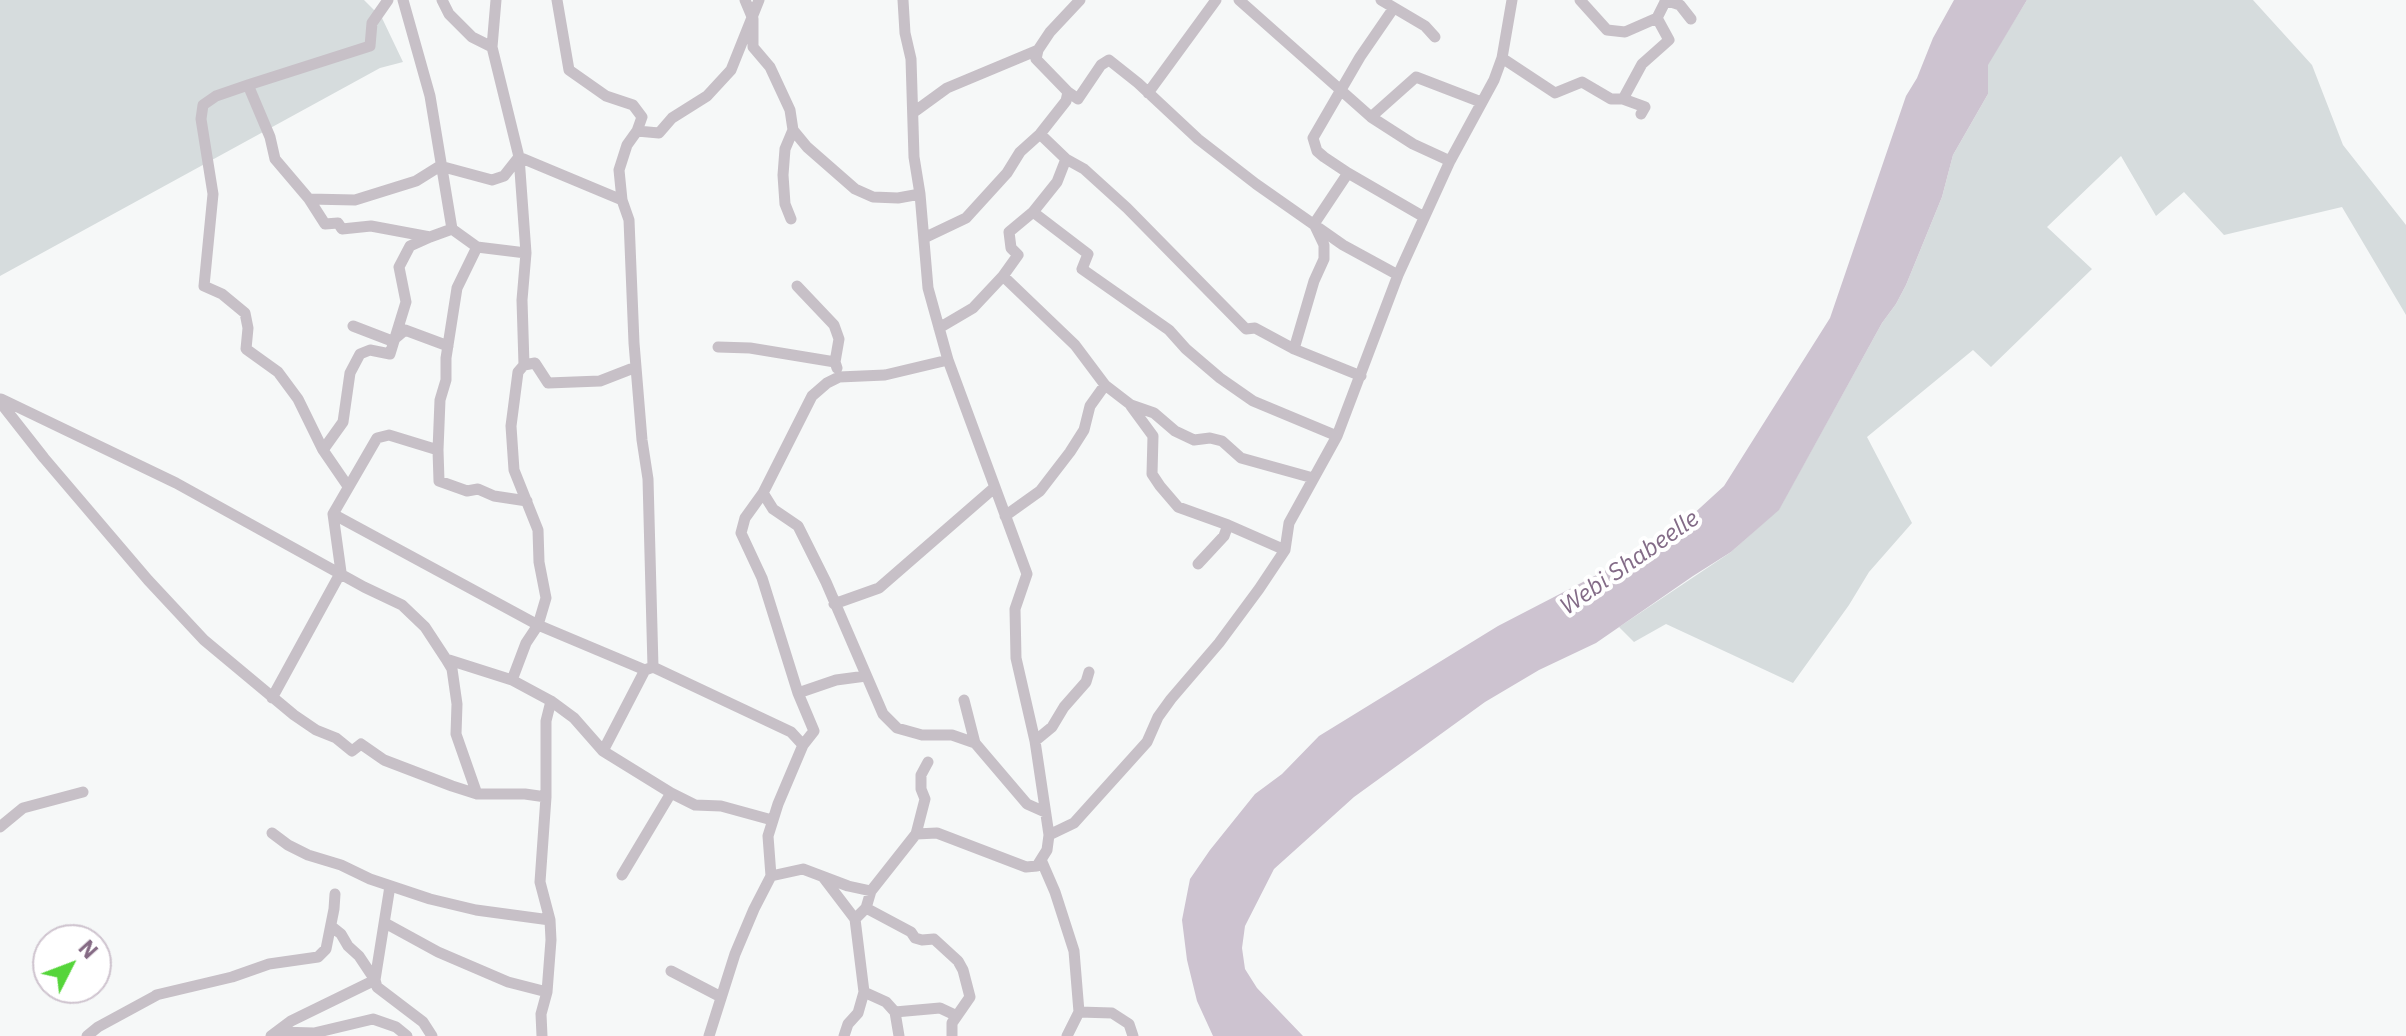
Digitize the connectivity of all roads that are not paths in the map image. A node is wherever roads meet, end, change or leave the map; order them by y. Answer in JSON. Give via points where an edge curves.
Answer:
{"nodes":[{"id":1,"x":388,"y":0,"type":"edge"},
{"id":2,"x":403,"y":0,"type":"edge"},
{"id":3,"x":442,"y":0,"type":"edge"},
{"id":4,"x":496,"y":0,"type":"edge"},
{"id":5,"x":557,"y":0,"type":"edge"},
{"id":6,"x":745,"y":0,"type":"edge"},
{"id":7,"x":759,"y":0,"type":"edge"},
{"id":8,"x":903,"y":0,"type":"edge"},
{"id":9,"x":1080,"y":0,"type":"edge"},
{"id":10,"x":1216,"y":0,"type":"edge"},
{"id":11,"x":1239,"y":0,"type":"edge"},
{"id":12,"x":1381,"y":0,"type":"edge"},
{"id":13,"x":1512,"y":0,"type":"edge"},
{"id":14,"x":1580,"y":0,"type":"edge"},
{"id":15,"x":1666,"y":0,"type":"edge"},
{"id":16,"x":1683,"y":2,"type":"edge"},
{"id":17,"x":1393,"y":9,"type":"junction"},
{"id":18,"x":1657,"y":18,"type":"junction"},
{"id":19,"x":753,"y":19,"type":"junction"},
{"id":20,"x":1691,"y":19,"type":"dead end"},
{"id":21,"x":1435,"y":37,"type":"dead end"},
{"id":22,"x":492,"y":47,"type":"junction"},
{"id":23,"x":1038,"y":50,"type":"junction"},
{"id":24,"x":1502,"y":58,"type":"junction"},
{"id":25,"x":248,"y":85,"type":"junction"},
{"id":26,"x":1340,"y":89,"type":"junction"},
{"id":27,"x":1068,"y":92,"type":"junction"},
{"id":28,"x":1148,"y":93,"type":"junction"},
{"id":29,"x":1623,"y":99,"type":"junction"},
{"id":30,"x":1481,"y":102,"type":"junction"},
{"id":31,"x":914,"y":112,"type":"junction"},
{"id":32,"x":1641,"y":114,"type":"dead end"},
{"id":33,"x":1371,"y":117,"type":"junction"},
{"id":34,"x":793,"y":130,"type":"junction"},
{"id":35,"x":637,"y":131,"type":"junction"},
{"id":36,"x":1040,"y":134,"type":"junction"},
{"id":37,"x":519,"y":157,"type":"junction"},
{"id":38,"x":1066,"y":159,"type":"junction"},
{"id":39,"x":1450,"y":161,"type":"junction"},
{"id":40,"x":440,"y":166,"type":"junction"},
{"id":41,"x":1348,"y":173,"type":"junction"},
{"id":42,"x":920,"y":194,"type":"junction"},
{"id":43,"x":309,"y":199,"type":"junction"},
{"id":44,"x":622,"y":200,"type":"junction"},
{"id":45,"x":1033,"y":212,"type":"junction"},
{"id":46,"x":1424,"y":217,"type":"junction"},
{"id":47,"x":791,"y":219,"type":"dead end"},
{"id":48,"x":1314,"y":224,"type":"junction"},
{"id":49,"x":452,"y":229,"type":"junction"},
{"id":50,"x":430,"y":237,"type":"junction"},
{"id":51,"x":924,"y":238,"type":"junction"},
{"id":52,"x":477,"y":247,"type":"junction"},
{"id":53,"x":526,"y":253,"type":"junction"},
{"id":54,"x":1398,"y":275,"type":"junction"},
{"id":55,"x":1003,"y":276,"type":"junction"},
{"id":56,"x":797,"y":286,"type":"dead end"},
{"id":57,"x":353,"y":326,"type":"dead end"},
{"id":58,"x":939,"y":328,"type":"junction"},
{"id":59,"x":392,"y":341,"type":"junction"},
{"id":60,"x":448,"y":346,"type":"junction"},
{"id":61,"x":718,"y":347,"type":"dead end"},
{"id":62,"x":1294,"y":349,"type":"junction"},
{"id":63,"x":948,"y":360,"type":"junction"},
{"id":64,"x":835,"y":362,"type":"junction"},
{"id":65,"x":524,"y":365,"type":"junction"},
{"id":66,"x":636,"y":367,"type":"junction"},
{"id":67,"x":1361,"y":376,"type":"junction"},
{"id":68,"x":839,"y":377,"type":"junction"},
{"id":69,"x":1105,"y":385,"type":"junction"},
{"id":70,"x":0,"y":400,"type":"edge"},
{"id":71,"x":1131,"y":405,"type":"junction"},
{"id":72,"x":1337,"y":436,"type":"junction"},
{"id":73,"x":323,"y":450,"type":"junction"},
{"id":74,"x":438,"y":450,"type":"junction"},
{"id":75,"x":1313,"y":478,"type":"junction"},
{"id":76,"x":347,"y":485,"type":"junction"},
{"id":77,"x":994,"y":488,"type":"junction"},
{"id":78,"x":763,"y":493,"type":"junction"},
{"id":79,"x":527,"y":501,"type":"junction"},
{"id":80,"x":333,"y":514,"type":"junction"},
{"id":81,"x":1005,"y":516,"type":"junction"},
{"id":82,"x":1228,"y":525,"type":"junction"},
{"id":83,"x":1285,"y":550,"type":"junction"},
{"id":84,"x":1198,"y":564,"type":"dead end"},
{"id":85,"x":341,"y":572,"type":"junction"},
{"id":86,"x":834,"y":604,"type":"junction"},
{"id":87,"x":538,"y":625,"type":"junction"},
{"id":88,"x":446,"y":659,"type":"junction"},
{"id":89,"x":649,"y":668,"type":"junction"},
{"id":90,"x":1089,"y":672,"type":"dead end"},
{"id":91,"x":866,"y":676,"type":"junction"},
{"id":92,"x":512,"y":680,"type":"junction"},
{"id":93,"x":798,"y":693,"type":"junction"},
{"id":94,"x":272,"y":698,"type":"junction"},
{"id":95,"x":964,"y":700,"type":"dead end"},
{"id":96,"x":551,"y":701,"type":"junction"},
{"id":97,"x":1035,"y":741,"type":"junction"},
{"id":98,"x":975,"y":743,"type":"junction"},
{"id":99,"x":803,"y":745,"type":"junction"},
{"id":100,"x":603,"y":751,"type":"junction"},
{"id":101,"x":928,"y":762,"type":"dead end"},
{"id":102,"x":83,"y":792,"type":"dead end"},
{"id":103,"x":671,"y":793,"type":"junction"},
{"id":104,"x":477,"y":794,"type":"junction"},
{"id":105,"x":546,"y":797,"type":"junction"},
{"id":106,"x":1045,"y":812,"type":"junction"},
{"id":107,"x":772,"y":820,"type":"junction"},
{"id":108,"x":0,"y":827,"type":"edge"},
{"id":109,"x":272,"y":833,"type":"dead end"},
{"id":110,"x":916,"y":834,"type":"junction"},
{"id":111,"x":1049,"y":835,"type":"junction"},
{"id":112,"x":1037,"y":866,"type":"junction"},
{"id":113,"x":622,"y":875,"type":"dead end"},
{"id":114,"x":771,"y":876,"type":"junction"},
{"id":115,"x":822,"y":876,"type":"junction"},
{"id":116,"x":390,"y":886,"type":"junction"},
{"id":117,"x":871,"y":891,"type":"junction"},
{"id":118,"x":335,"y":894,"type":"dead end"},
{"id":119,"x":866,"y":908,"type":"junction"},
{"id":120,"x":855,"y":919,"type":"junction"},
{"id":121,"x":550,"y":920,"type":"junction"},
{"id":122,"x":385,"y":923,"type":"junction"},
{"id":123,"x":331,"y":926,"type":"junction"},
{"id":124,"x":671,"y":971,"type":"dead end"},
{"id":125,"x":375,"y":980,"type":"junction"},
{"id":126,"x":547,"y":992,"type":"junction"},
{"id":127,"x":864,"y":992,"type":"junction"},
{"id":128,"x":721,"y":997,"type":"junction"},
{"id":129,"x":895,"y":1012,"type":"junction"},
{"id":130,"x":1079,"y":1012,"type":"junction"},
{"id":131,"x":957,"y":1016,"type":"junction"},
{"id":132,"x":275,"y":1034,"type":"edge"},
{"id":133,"x":87,"y":1036,"type":"edge"},
{"id":134,"x":407,"y":1036,"type":"edge"},
{"id":135,"x":432,"y":1036,"type":"edge"},
{"id":136,"x":542,"y":1036,"type":"edge"},
{"id":137,"x":709,"y":1036,"type":"edge"},
{"id":138,"x":844,"y":1036,"type":"edge"},
{"id":139,"x":899,"y":1036,"type":"edge"},
{"id":140,"x":952,"y":1036,"type":"edge"},
{"id":141,"x":1067,"y":1036,"type":"edge"},
{"id":142,"x":1133,"y":1036,"type":"edge"}],
"edges":[{"from":1,"to":25,"type":"street","via":[[372,23],[370,46]]},
{"from":2,"to":40,"type":"street","via":[[430,96]]},
{"from":3,"to":22,"type":"street","via":[[472,37]]},
{"from":4,"to":22,"type":"street"},
{"from":5,"to":35,"type":"street","via":[[569,70],[606,96],[633,105],[642,117]]},
{"from":6,"to":19,"type":"street"},
{"from":7,"to":19,"type":"street"},
{"from":8,"to":31,"type":"street"},
{"from":9,"to":23,"type":"street"},
{"from":10,"to":28,"type":"street"},
{"from":11,"to":26,"type":"street"},
{"from":12,"to":17,"type":"street"},
{"from":13,"to":24,"type":"street"},
{"from":14,"to":18,"type":"street","via":[[1607,30],[1625,32]]},
{"from":15,"to":16,"type":"street"},
{"from":15,"to":18,"type":"street"},
{"from":16,"to":20,"type":"street"},
{"from":17,"to":21,"type":"street"},
{"from":17,"to":26,"type":"street"},
{"from":18,"to":29,"type":"street","via":[[1669,40],[1642,64]]},
{"from":19,"to":34,"type":"street","via":[[753,47],[770,67],[790,110]]},
{"from":19,"to":35,"type":"street","via":[[731,70],[707,96],[659,133]]},
{"from":22,"to":37,"type":"street"},
{"from":23,"to":27,"type":"street","via":[[1036,59]]},
{"from":23,"to":31,"type":"street","via":[[947,88]]},
{"from":24,"to":29,"type":"street","via":[[1555,93],[1582,82],[1611,99]]},
{"from":24,"to":30,"type":"street"},
{"from":25,"to":43,"type":"street","via":[[275,159]]},
{"from":25,"to":73,"type":"street","via":[[203,105],[213,194],[204,286],[245,313],[246,349],[278,372]]},
{"from":26,"to":33,"type":"street"},
{"from":26,"to":41,"type":"street","via":[[1313,138],[1317,151]]},
{"from":27,"to":28,"type":"street","via":[[1078,99],[1109,60]]},
{"from":27,"to":36,"type":"street"},
{"from":28,"to":48,"type":"street","via":[[1198,139]]},
{"from":29,"to":32,"type":"street","via":[[1645,107]]},
{"from":30,"to":33,"type":"street","via":[[1416,77]]},
{"from":30,"to":39,"type":"street"},
{"from":31,"to":42,"type":"street"},
{"from":33,"to":39,"type":"street"},
{"from":34,"to":42,"type":"street","via":[[855,189],[873,197]]},
{"from":34,"to":47,"type":"street","via":[[783,175]]},
{"from":35,"to":44,"type":"street","via":[[619,170]]},
{"from":36,"to":38,"type":"street"},
{"from":36,"to":51,"type":"street","via":[[966,218]]},
{"from":37,"to":40,"type":"street","via":[[504,176],[492,180]]},
{"from":37,"to":44,"type":"street"},
{"from":37,"to":53,"type":"street"},
{"from":38,"to":45,"type":"street","via":[[1057,182]]},
{"from":38,"to":62,"type":"street","via":[[1127,208],[1246,329],[1255,328]]},
{"from":39,"to":46,"type":"street"},
{"from":40,"to":43,"type":"street","via":[[416,181],[355,200]]},
{"from":40,"to":49,"type":"street"},
{"from":41,"to":46,"type":"street"},
{"from":41,"to":48,"type":"street"},
{"from":42,"to":51,"type":"street"},
{"from":43,"to":50,"type":"street","via":[[325,224]]},
{"from":44,"to":66,"type":"street","via":[[629,220]]},
{"from":45,"to":55,"type":"street","via":[[1009,232],[1018,255]]},
{"from":45,"to":72,"type":"street","via":[[1088,254],[1082,269],[1169,330],[1220,378],[1253,401]]},
{"from":46,"to":54,"type":"street"},
{"from":48,"to":54,"type":"street"},
{"from":48,"to":62,"type":"street","via":[[1324,259]]},
{"from":49,"to":50,"type":"street"},
{"from":49,"to":52,"type":"street"},
{"from":50,"to":59,"type":"street","via":[[410,246],[399,267],[406,302]]},
{"from":51,"to":58,"type":"street","via":[[928,288]]},
{"from":52,"to":53,"type":"street"},
{"from":52,"to":60,"type":"street","via":[[457,288]]},
{"from":53,"to":65,"type":"street"},
{"from":54,"to":67,"type":"street"},
{"from":55,"to":58,"type":"street","via":[[973,308]]},
{"from":55,"to":69,"type":"street","via":[[1068,338]]},
{"from":56,"to":64,"type":"street","via":[[834,325],[839,339]]},
{"from":57,"to":59,"type":"street"},
{"from":58,"to":63,"type":"street"},
{"from":59,"to":60,"type":"street","via":[[405,330]]},
{"from":59,"to":73,"type":"street","via":[[390,354],[360,354],[350,373],[343,422]]},
{"from":60,"to":74,"type":"street"},
{"from":61,"to":64,"type":"street"},
{"from":62,"to":67,"type":"street"},
{"from":63,"to":68,"type":"street","via":[[885,375]]},
{"from":63,"to":77,"type":"street"},
{"from":64,"to":68,"type":"street"},
{"from":65,"to":66,"type":"street","via":[[535,363],[548,383],[600,381]]},
{"from":65,"to":79,"type":"street","via":[[518,372],[511,426],[514,470]]},
{"from":66,"to":89,"type":"street","via":[[648,479]]},
{"from":67,"to":72,"type":"street"},
{"from":68,"to":78,"type":"street","via":[[812,396]]},
{"from":69,"to":71,"type":"street"},
{"from":69,"to":81,"type":"street","via":[[1070,452],[1040,491]]},
{"from":70,"to":85,"type":"street","via":[[176,483]]},
{"from":70,"to":94,"type":"street","via":[[157,590],[204,640]]},
{"from":71,"to":75,"type":"street","via":[[1154,413],[1194,440],[1222,441],[1241,458]]},
{"from":71,"to":82,"type":"street","via":[[1153,436],[1152,474],[1160,486],[1178,507]]},
{"from":72,"to":75,"type":"street"},
{"from":73,"to":76,"type":"street"},
{"from":74,"to":76,"type":"street","via":[[389,435],[377,438]]},
{"from":74,"to":79,"type":"street","via":[[439,481]]},
{"from":75,"to":83,"type":"street","via":[[1289,523]]},
{"from":76,"to":80,"type":"street"},
{"from":77,"to":81,"type":"street"},
{"from":77,"to":86,"type":"street","via":[[879,588]]},
{"from":78,"to":86,"type":"street","via":[[773,509],[798,526]]},
{"from":78,"to":93,"type":"street","via":[[741,533],[762,578]]},
{"from":79,"to":87,"type":"street","via":[[538,530],[546,598]]},
{"from":80,"to":85,"type":"street"},
{"from":80,"to":87,"type":"street"},
{"from":81,"to":97,"type":"street","via":[[1027,574],[1015,609],[1015,639]]},
{"from":82,"to":83,"type":"street"},
{"from":82,"to":84,"type":"street"},
{"from":83,"to":111,"type":"street","via":[[1158,717],[1147,742],[1074,823]]},
{"from":85,"to":88,"type":"street","via":[[402,605]]},
{"from":85,"to":94,"type":"street"},
{"from":86,"to":91,"type":"street"},
{"from":87,"to":89,"type":"street"},
{"from":87,"to":92,"type":"street"},
{"from":88,"to":92,"type":"street"},
{"from":88,"to":104,"type":"street","via":[[457,704],[456,734]]},
{"from":89,"to":99,"type":"street","via":[[791,732]]},
{"from":89,"to":100,"type":"street"},
{"from":90,"to":97,"type":"street","via":[[1052,727]]},
{"from":91,"to":93,"type":"street"},
{"from":91,"to":98,"type":"street","via":[[883,714],[897,728]]},
{"from":92,"to":96,"type":"street"},
{"from":93,"to":99,"type":"street","via":[[814,731]]},
{"from":94,"to":104,"type":"street","via":[[352,751],[361,744],[384,760]]},
{"from":95,"to":98,"type":"street"},
{"from":96,"to":100,"type":"street"},
{"from":96,"to":105,"type":"street"},
{"from":97,"to":106,"type":"street"},
{"from":98,"to":106,"type":"street","via":[[1027,804]]},
{"from":99,"to":107,"type":"street"},
{"from":100,"to":103,"type":"street"},
{"from":101,"to":110,"type":"street","via":[[921,775],[925,799]]},
{"from":102,"to":108,"type":"street","via":[[23,808]]},
{"from":103,"to":107,"type":"street","via":[[695,805]]},
{"from":103,"to":113,"type":"street"},
{"from":104,"to":105,"type":"street"},
{"from":105,"to":121,"type":"street","via":[[540,882]]},
{"from":106,"to":111,"type":"street"},
{"from":107,"to":114,"type":"street"},
{"from":109,"to":116,"type":"street","via":[[308,855]]},
{"from":110,"to":112,"type":"street","via":[[937,833],[1026,867]]},
{"from":110,"to":117,"type":"street"},
{"from":111,"to":112,"type":"street"},
{"from":112,"to":130,"type":"street","via":[[1042,862],[1074,951]]},
{"from":114,"to":115,"type":"street","via":[[803,869]]},
{"from":114,"to":128,"type":"street"},
{"from":115,"to":117,"type":"street"},
{"from":115,"to":120,"type":"street"},
{"from":116,"to":121,"type":"street","via":[[464,908]]},
{"from":116,"to":122,"type":"street"},
{"from":117,"to":119,"type":"street"},
{"from":118,"to":123,"type":"street"},
{"from":119,"to":120,"type":"street"},
{"from":119,"to":131,"type":"street","via":[[915,938],[934,939],[954,956],[970,997]]},
{"from":120,"to":127,"type":"street"},
{"from":121,"to":126,"type":"street"},
{"from":122,"to":125,"type":"street"},
{"from":122,"to":126,"type":"street","via":[[508,982]]},
{"from":123,"to":125,"type":"street"},
{"from":123,"to":133,"type":"street","via":[[326,949],[318,957],[269,964],[156,995]]},
{"from":124,"to":128,"type":"street"},
{"from":125,"to":132,"type":"street"},
{"from":125,"to":135,"type":"street"},
{"from":126,"to":136,"type":"street"},
{"from":127,"to":129,"type":"street"},
{"from":127,"to":138,"type":"street"},
{"from":128,"to":137,"type":"street"},
{"from":129,"to":131,"type":"street","via":[[940,1008]]},
{"from":129,"to":139,"type":"street"},
{"from":130,"to":141,"type":"street"},
{"from":130,"to":142,"type":"street","via":[[1112,1013],[1129,1024]]},
{"from":131,"to":140,"type":"street"},
{"from":132,"to":134,"type":"street","via":[[314,1033],[373,1019]]}]}
